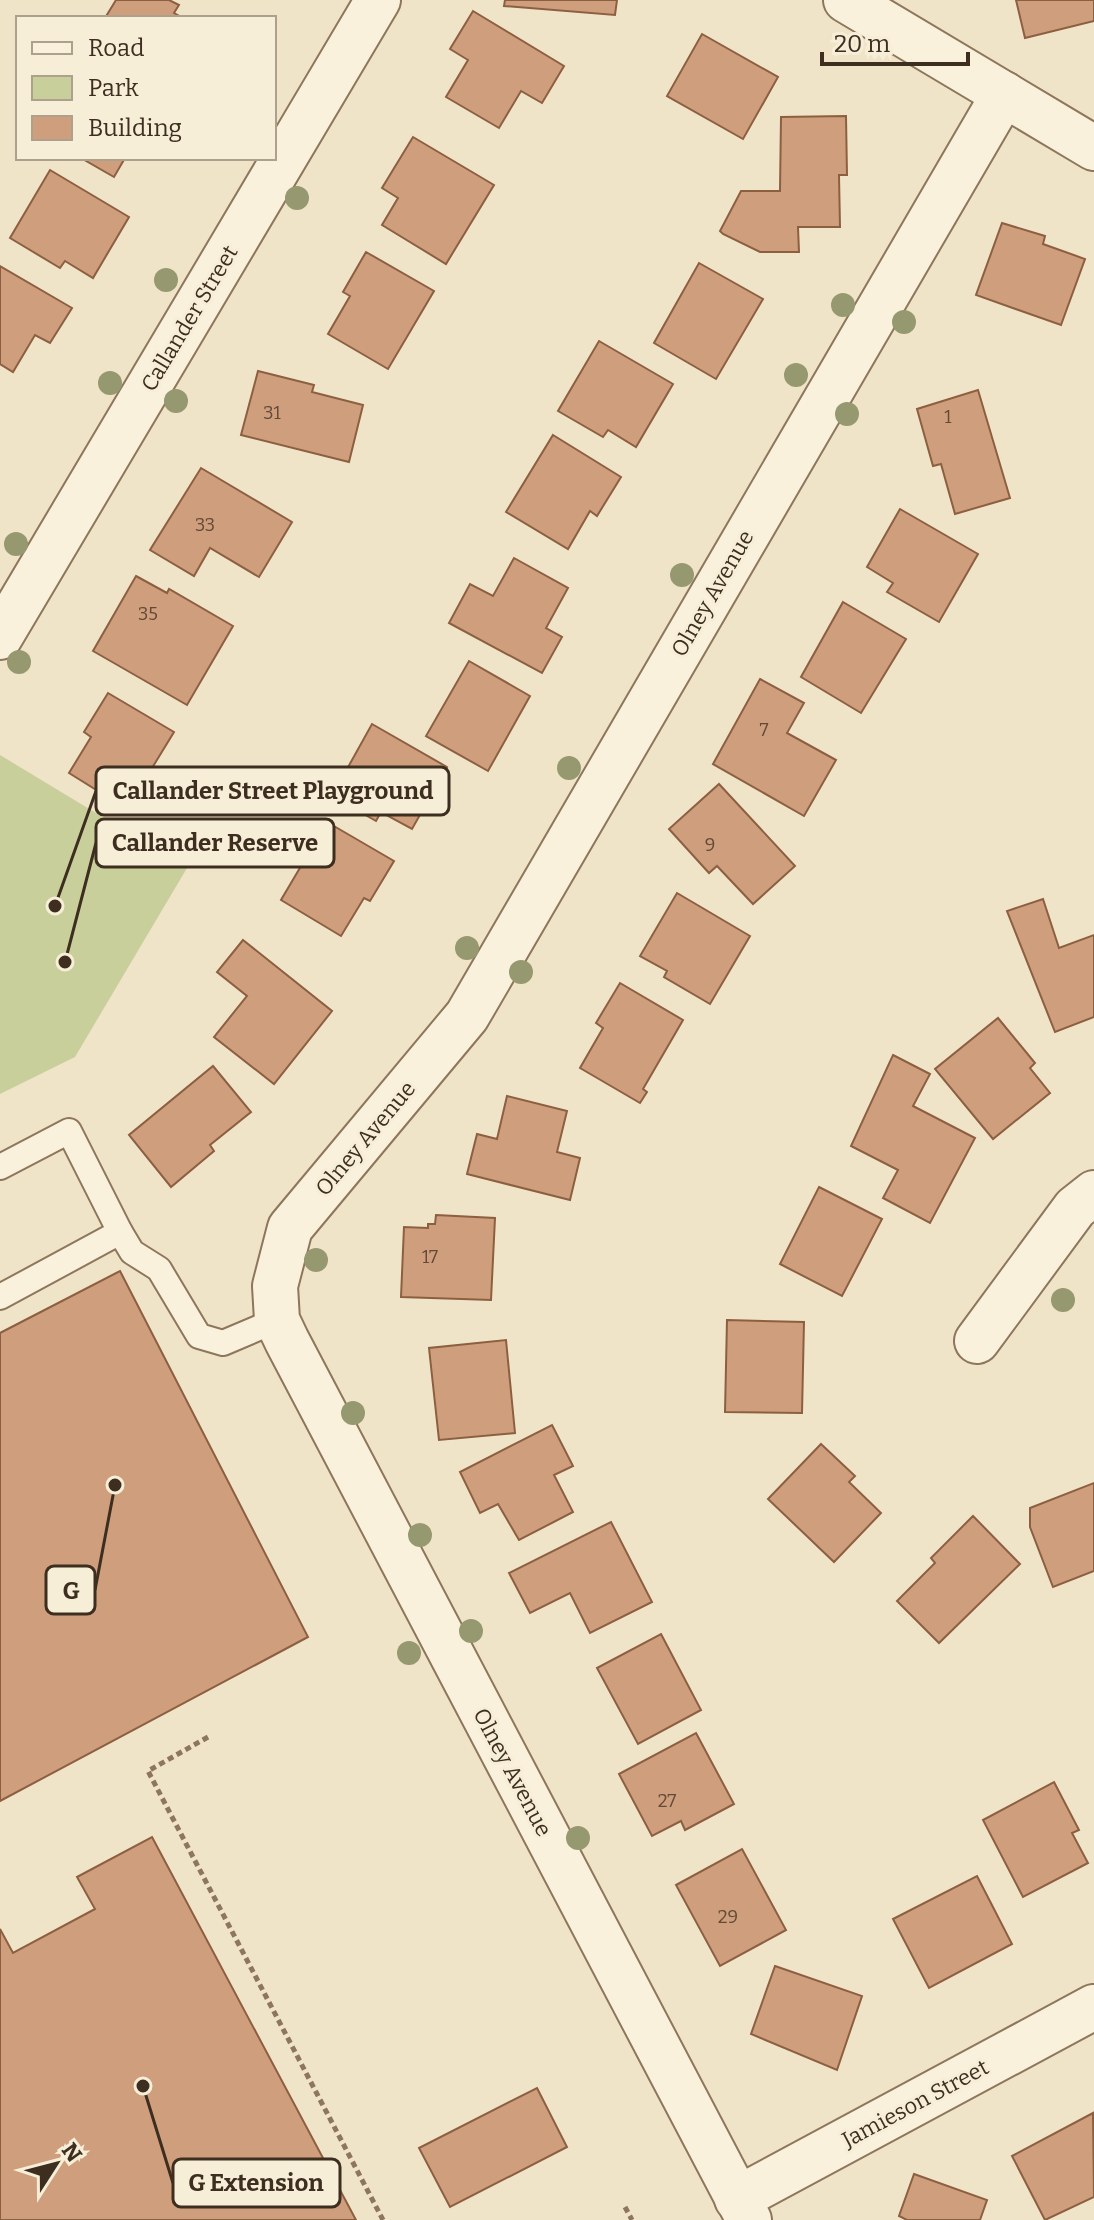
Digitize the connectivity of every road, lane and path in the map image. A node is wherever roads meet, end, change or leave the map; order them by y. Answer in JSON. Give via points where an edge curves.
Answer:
{"nodes":[{"id":1,"x":378,"y":0,"type":"edge"},
{"id":2,"x":846,"y":0,"type":"edge"},
{"id":3,"x":1004,"y":94,"type":"junction"},
{"id":4,"x":1094,"y":148,"type":"edge"},
{"id":5,"x":0,"y":637,"type":"edge"},
{"id":6,"x":0,"y":1167,"type":"edge"},
{"id":7,"x":1094,"y":1193,"type":"edge"},
{"id":8,"x":120,"y":1232,"type":"junction"},
{"id":9,"x":0,"y":1297,"type":"edge"},
{"id":10,"x":277,"y":1320,"type":"junction"},
{"id":11,"x":977,"y":1341,"type":"dead end"},
{"id":12,"x":208,"y":1737,"type":"dead end"},
{"id":13,"x":1094,"y":2007,"type":"edge"},
{"id":14,"x":625,"y":2207,"type":"dead end"},
{"id":15,"x":743,"y":2209,"type":"edge"},
{"id":16,"x":383,"y":2220,"type":"edge"},
{"id":17,"x":632,"y":2220,"type":"edge"}],
"edges":[{"from":1,"to":5,"type":"street","name":"Callander Street"},
{"from":2,"to":3,"type":"street"},
{"from":3,"to":4,"type":"street"},
{"from":3,"to":10,"type":"street","name":"Olney Avenue","via":[[467,1016],[290,1228],[275,1286]]},
{"from":6,"to":8,"type":"lane","via":[[69,1131]]},
{"from":7,"to":11,"type":"street","via":[[1075,1208]]},
{"from":8,"to":9,"type":"lane"},
{"from":8,"to":10,"type":"lane","via":[[132,1252],[159,1269],[199,1336],[223,1343]]},
{"from":10,"to":15,"type":"street","name":"Olney Avenue"},
{"from":12,"to":16,"type":"path","via":[[148,1771]]},
{"from":13,"to":15,"type":"street","name":"Jamieson Street"},
{"from":14,"to":17,"type":"path"}]}
